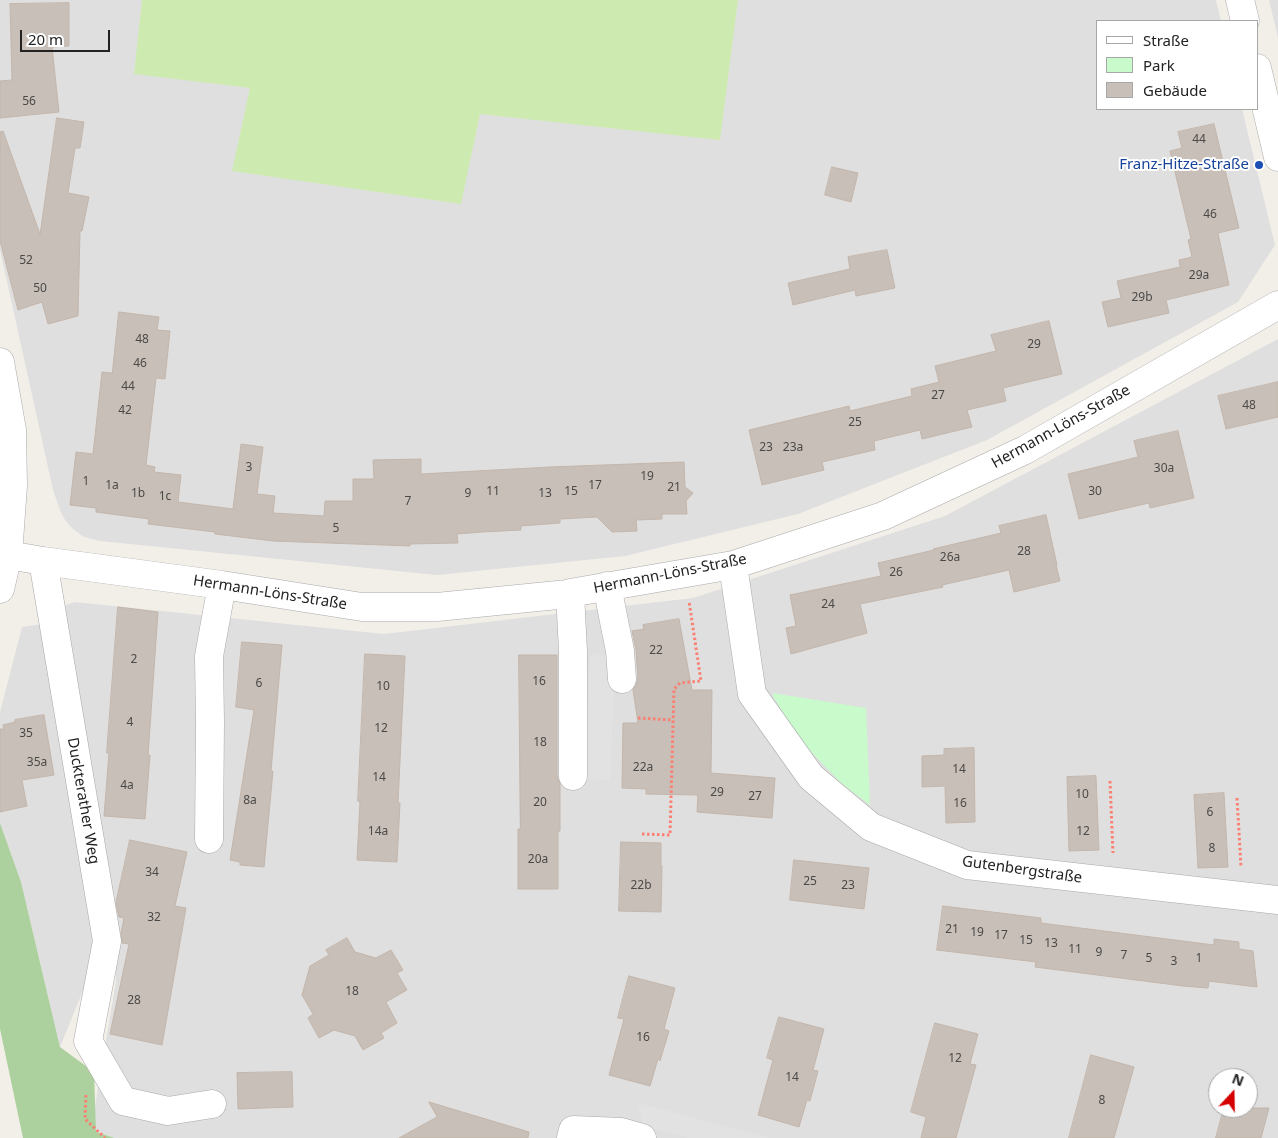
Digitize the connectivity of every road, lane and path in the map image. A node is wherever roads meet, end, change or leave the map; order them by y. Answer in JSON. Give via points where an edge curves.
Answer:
{"nodes":[{"id":1,"x":1240,"y":0,"type":"edge"},
{"id":2,"x":1245,"y":20,"type":"edge"},
{"id":3,"x":1258,"y":72,"type":"edge"},
{"id":4,"x":1278,"y":157,"type":"edge"},
{"id":5,"x":1278,"y":305,"type":"edge"},
{"id":6,"x":0,"y":362,"type":"edge"},
{"id":7,"x":8,"y":555,"type":"junction"},
{"id":8,"x":43,"y":561,"type":"junction"},
{"id":9,"x":733,"y":565,"type":"junction"},
{"id":10,"x":686,"y":573,"type":"junction"},
{"id":11,"x":222,"y":585,"type":"junction"},
{"id":12,"x":607,"y":586,"type":"junction"},
{"id":13,"x":0,"y":590,"type":"edge"},
{"id":14,"x":570,"y":593,"type":"junction"},
{"id":15,"x":622,"y":679,"type":"dead end"},
{"id":16,"x":638,"y":718,"type":"dead end"},
{"id":17,"x":673,"y":720,"type":"junction"},
{"id":18,"x":574,"y":776,"type":"dead end"},
{"id":19,"x":1110,"y":781,"type":"dead end"},
{"id":20,"x":1237,"y":798,"type":"dead end"},
{"id":21,"x":642,"y":834,"type":"dead end"},
{"id":22,"x":209,"y":839,"type":"dead end"},
{"id":23,"x":1114,"y":882,"type":"junction"},
{"id":24,"x":1242,"y":896,"type":"junction"},
{"id":25,"x":1278,"y":900,"type":"edge"},
{"id":26,"x":212,"y":1104,"type":"dead end"},
{"id":27,"x":572,"y":1134,"type":"edge"},
{"id":28,"x":642,"y":1138,"type":"edge"}],
"edges":[{"from":1,"to":2,"type":"street"},
{"from":3,"to":4,"type":"street"},
{"from":5,"to":9,"type":"street","name":"Hermann-Löns-Straße","via":[[1026,450],[883,516]]},
{"from":6,"to":7,"type":"street","via":[[12,430],[14,486]]},
{"from":7,"to":8,"type":"street","name":"Hermann-Löns-Straße"},
{"from":7,"to":13,"type":"street"},
{"from":8,"to":11,"type":"street","name":"Hermann-Löns-Straße"},
{"from":8,"to":26,"type":"street","name":"Duckterather Weg","via":[[107,941],[88,1041],[123,1101],[168,1111]]},
{"from":9,"to":10,"type":"street","name":"Hermann-Löns-Straße"},
{"from":9,"to":23,"type":"street","name":"Gutenbergstraße","via":[[752,694],[810,777],[871,827],[967,865]]},
{"from":10,"to":12,"type":"street","name":"Hermann-Löns-Straße"},
{"from":10,"to":17,"type":"path","via":[[701,681],[680,683],[674,689]]},
{"from":11,"to":14,"type":"street","name":"Hermann-Löns-Straße","via":[[362,607],[437,607]]},
{"from":11,"to":22,"type":"street","via":[[209,656]]},
{"from":12,"to":14,"type":"street","name":"Hermann-Löns-Straße"},
{"from":12,"to":15,"type":"street","via":[[620,650]]},
{"from":14,"to":18,"type":"street"},
{"from":16,"to":17,"type":"path"},
{"from":17,"to":21,"type":"path","via":[[670,835]]},
{"from":19,"to":23,"type":"path"},
{"from":20,"to":24,"type":"path"},
{"from":23,"to":24,"type":"street","name":"Gutenbergstraße"},
{"from":24,"to":25,"type":"street","name":"Gutenbergstraße"},
{"from":27,"to":28,"type":"street","via":[[622,1132]]}]}
